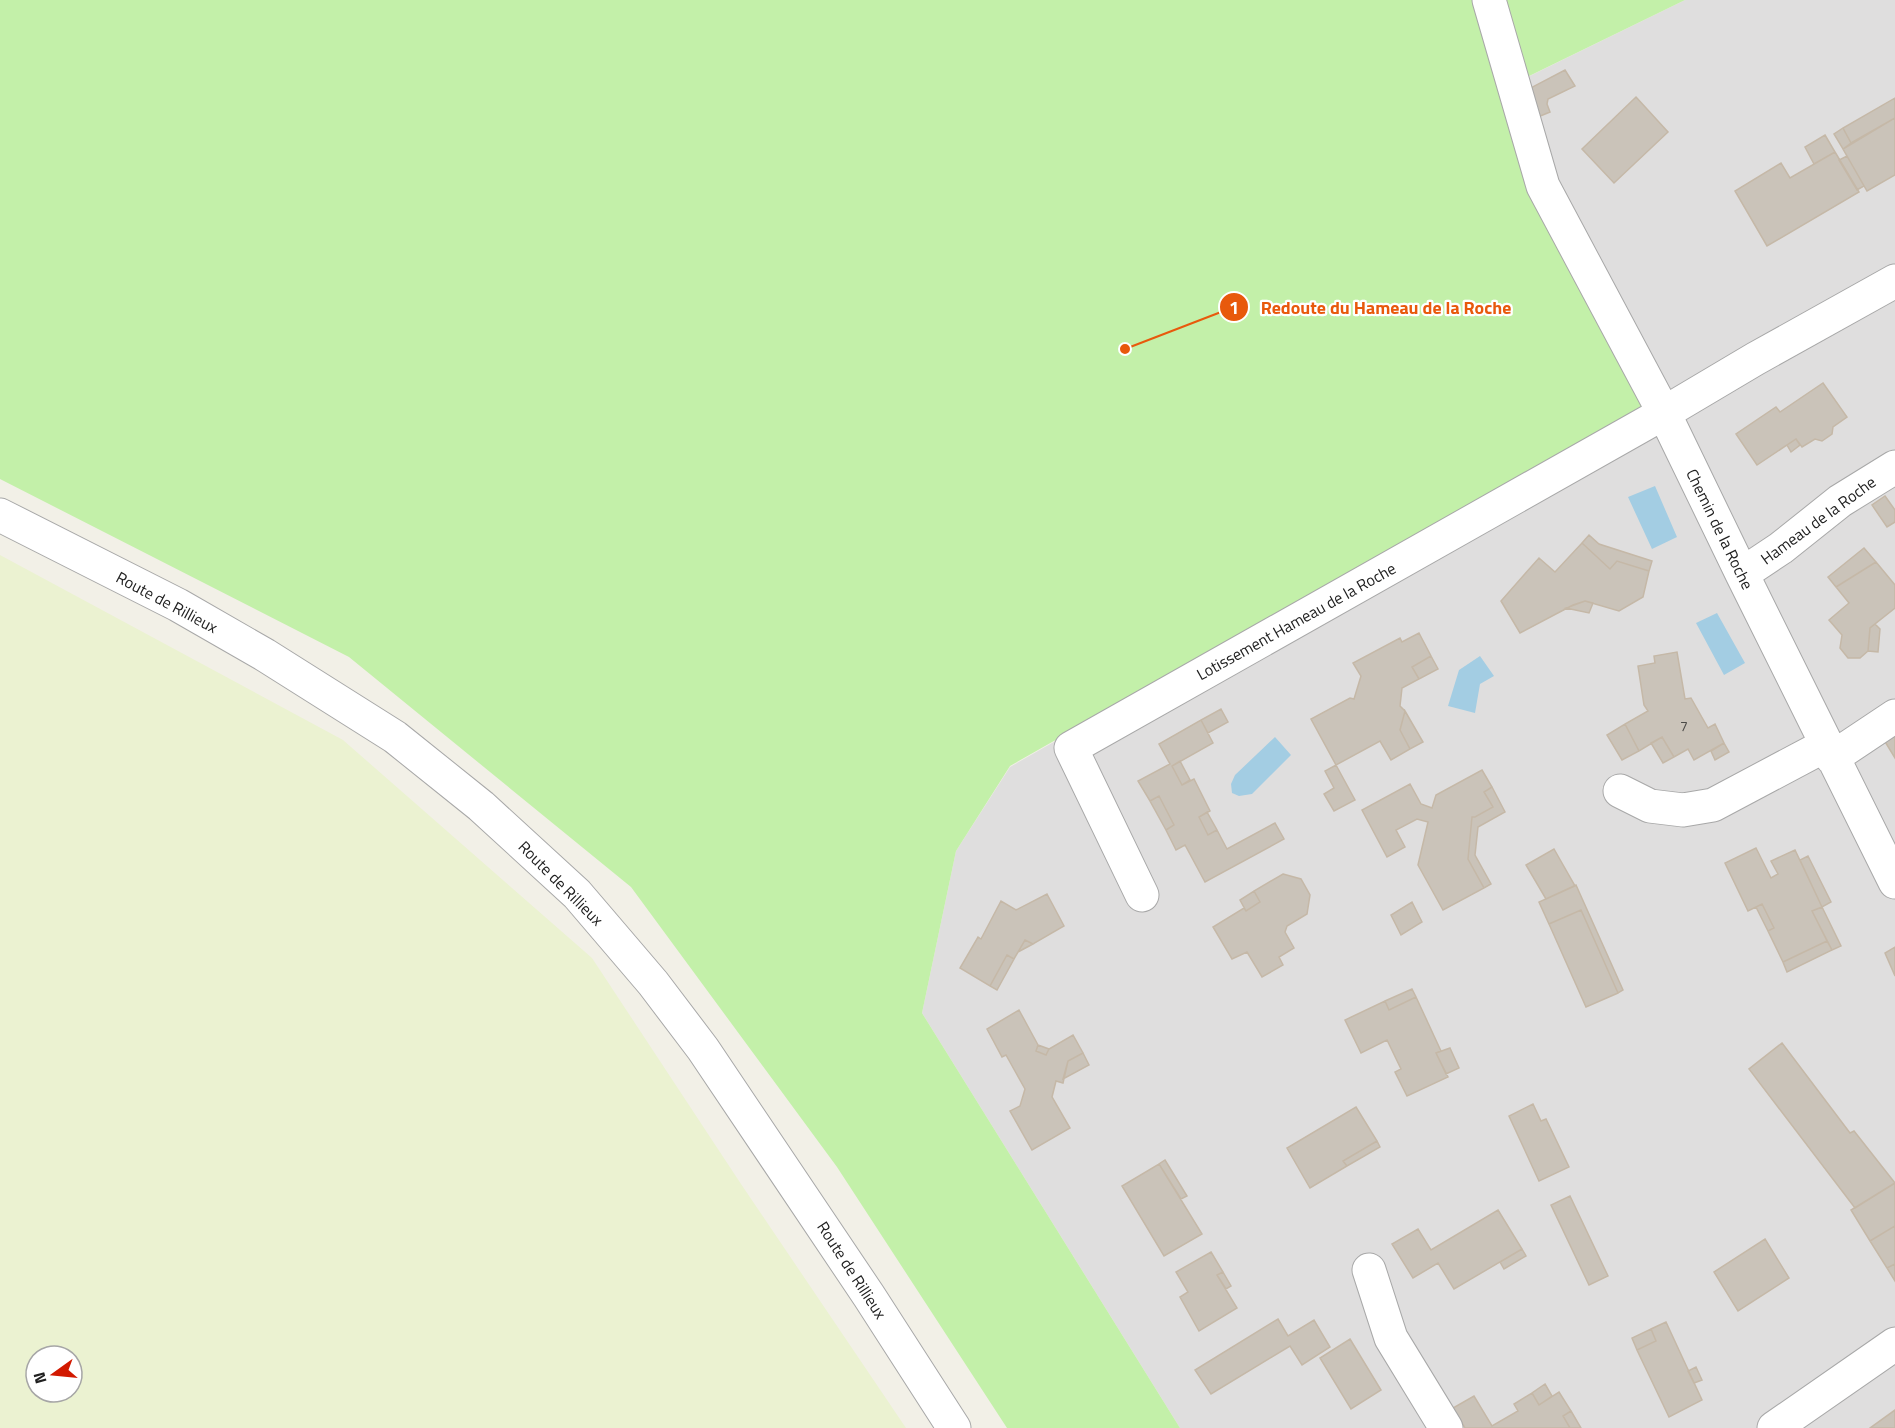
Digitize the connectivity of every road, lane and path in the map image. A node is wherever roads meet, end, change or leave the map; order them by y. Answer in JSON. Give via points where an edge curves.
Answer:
{"nodes":[{"id":1,"x":1488,"y":0,"type":"edge"},
{"id":2,"x":1895,"y":281,"type":"edge"},
{"id":3,"x":1664,"y":413,"type":"junction"},
{"id":4,"x":1895,"y":467,"type":"edge"},
{"id":5,"x":0,"y":515,"type":"edge"},
{"id":6,"x":1742,"y":574,"type":"junction"},
{"id":7,"x":1895,"y":716,"type":"edge"},
{"id":8,"x":1829,"y":751,"type":"junction"},
{"id":9,"x":1620,"y":791,"type":"dead end"},
{"id":10,"x":1895,"y":882,"type":"edge"},
{"id":11,"x":1142,"y":894,"type":"dead end"},
{"id":12,"x":1369,"y":1270,"type":"dead end"},
{"id":13,"x":1895,"y":1344,"type":"edge"},
{"id":14,"x":954,"y":1428,"type":"edge"},
{"id":15,"x":1446,"y":1428,"type":"edge"},
{"id":16,"x":1774,"y":1428,"type":"edge"}],
"edges":[{"from":1,"to":3,"type":"street","name":"Chemin de la Roche","via":[[1543,186]]},
{"from":2,"to":3,"type":"street"},
{"from":3,"to":6,"type":"street","name":"Chemin de la Roche"},
{"from":3,"to":11,"type":"street","name":"Lotissement Hameau de la Roche","via":[[1071,748]]},
{"from":4,"to":6,"type":"street","name":"Hameau de la Roche","via":[[1840,501]]},
{"from":5,"to":14,"type":"street","name":"Route de Rillieux","via":[[197,616],[395,738],[482,806],[577,894],[703,1049]]},
{"from":6,"to":8,"type":"street","name":"Chemin de la Roche"},
{"from":7,"to":8,"type":"street"},
{"from":8,"to":9,"type":"street","via":[[1713,805],[1683,810],[1650,806]]},
{"from":8,"to":10,"type":"street","name":"Chemin de la Roche"},
{"from":12,"to":15,"type":"street","via":[[1391,1338]]},
{"from":13,"to":16,"type":"street"}]}
